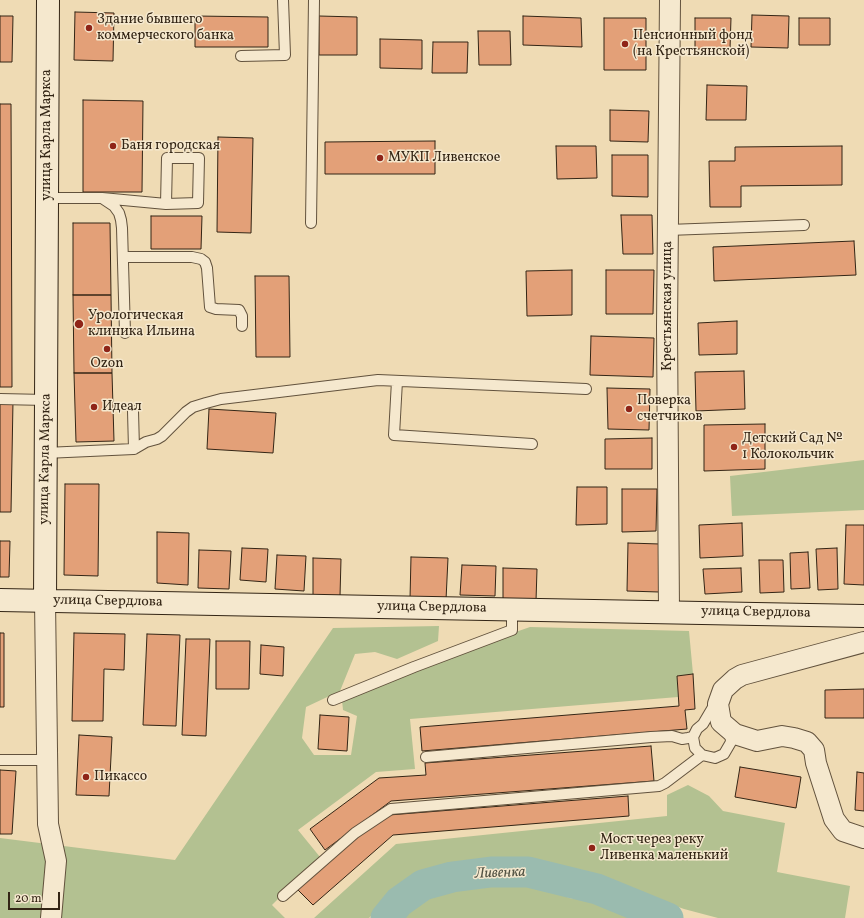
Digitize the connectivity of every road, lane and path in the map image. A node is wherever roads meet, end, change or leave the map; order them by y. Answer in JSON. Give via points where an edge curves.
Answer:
{"nodes":[{"id":1,"x":48,"y":0,"type":"edge"},
{"id":2,"x":284,"y":0,"type":"edge"},
{"id":3,"x":314,"y":0,"type":"edge"},
{"id":4,"x":670,"y":0,"type":"edge"},
{"id":5,"x":241,"y":56,"type":"dead end"},
{"id":6,"x":47,"y":198,"type":"junction"},
{"id":7,"x":102,"y":198,"type":"junction"},
{"id":8,"x":166,"y":204,"type":"junction"},
{"id":9,"x":311,"y":223,"type":"dead end"},
{"id":10,"x":804,"y":225,"type":"dead end"},
{"id":11,"x":668,"y":230,"type":"junction"},
{"id":12,"x":123,"y":257,"type":"junction"},
{"id":13,"x":242,"y":326,"type":"dead end"},
{"id":14,"x":125,"y":333,"type":"dead end"},
{"id":15,"x":397,"y":381,"type":"junction"},
{"id":16,"x":586,"y":389,"type":"dead end"},
{"id":17,"x":0,"y":399,"type":"edge"},
{"id":18,"x":46,"y":400,"type":"junction"},
{"id":19,"x":133,"y":411,"type":"dead end"},
{"id":20,"x":532,"y":444,"type":"dead end"},
{"id":21,"x":134,"y":450,"type":"junction"},
{"id":22,"x":45,"y":453,"type":"junction"},
{"id":23,"x":0,"y":600,"type":"edge"},
{"id":24,"x":45,"y":601,"type":"junction"},
{"id":25,"x":512,"y":609,"type":"junction"},
{"id":26,"x":669,"y":611,"type":"junction"},
{"id":27,"x":864,"y":616,"type":"edge"},
{"id":28,"x":864,"y":642,"type":"edge"},
{"id":29,"x":333,"y":700,"type":"dead end"},
{"id":30,"x":718,"y":725,"type":"junction"},
{"id":31,"x":693,"y":737,"type":"junction"},
{"id":32,"x":702,"y":755,"type":"junction"},
{"id":33,"x":426,"y":757,"type":"dead end"},
{"id":34,"x":0,"y":760,"type":"edge"},
{"id":35,"x":47,"y":760,"type":"junction"},
{"id":36,"x":864,"y":838,"type":"edge"},
{"id":37,"x":283,"y":896,"type":"dead end"},
{"id":38,"x":51,"y":918,"type":"edge"}],
"edges":[{"from":1,"to":6,"type":"main road","name":"улица Карла Маркса"},
{"from":2,"to":5,"type":"lane","via":[[285,55]]},
{"from":3,"to":9,"type":"lane"},
{"from":4,"to":11,"type":"street","name":"Крестьянская улица"},
{"from":6,"to":7,"type":"lane"},
{"from":6,"to":18,"type":"main road","name":"улица Карла Маркса"},
{"from":7,"to":8,"type":"lane"},
{"from":7,"to":12,"type":"lane","via":[[114,206],[122,220]]},
{"from":8,"to":8,"type":"lane","via":[[198,203],[199,158],[167,158]]},
{"from":10,"to":11,"type":"lane"},
{"from":11,"to":26,"type":"street","name":"Крестьянская улица"},
{"from":12,"to":13,"type":"lane","via":[[201,258],[206,265],[210,307],[216,310],[239,310]]},
{"from":12,"to":14,"type":"lane"},
{"from":15,"to":16,"type":"lane"},
{"from":15,"to":20,"type":"lane","via":[[394,435]]},
{"from":15,"to":21,"type":"lane","via":[[378,380],[221,399],[193,407],[162,436]]},
{"from":17,"to":18,"type":"lane"},
{"from":18,"to":22,"type":"main road","name":"улица Карла Маркса"},
{"from":19,"to":21,"type":"lane"},
{"from":21,"to":22,"type":"lane"},
{"from":22,"to":24,"type":"main road","name":"улица Карла Маркса"},
{"from":23,"to":24,"type":"main road","name":"улица Свердлова"},
{"from":24,"to":25,"type":"main road","name":"улица Свердлова"},
{"from":24,"to":35,"type":"street","name":"улица Карла Маркса"},
{"from":25,"to":26,"type":"main road","name":"улица Свердлова"},
{"from":25,"to":29,"type":"lane","via":[[512,630]]},
{"from":26,"to":27,"type":"main road","name":"улица Свердлова"},
{"from":28,"to":30,"type":"street","via":[[735,679],[723,690],[718,704]]},
{"from":30,"to":31,"type":"lane","via":[[697,729]]},
{"from":30,"to":32,"type":"lane","via":[[731,742],[724,754],[715,758]]},
{"from":30,"to":36,"type":"street","via":[[739,736],[757,741],[782,736],[807,742],[814,750],[834,819],[842,831]]},
{"from":31,"to":32,"type":"lane","via":[[695,748]]},
{"from":31,"to":33,"type":"lane","via":[[651,737]]},
{"from":32,"to":37,"type":"lane","via":[[659,786],[391,809],[355,833]]},
{"from":34,"to":35,"type":"lane"},
{"from":35,"to":38,"type":"street","name":"улица Карла Маркса","via":[[48,824],[56,861]]}]}
